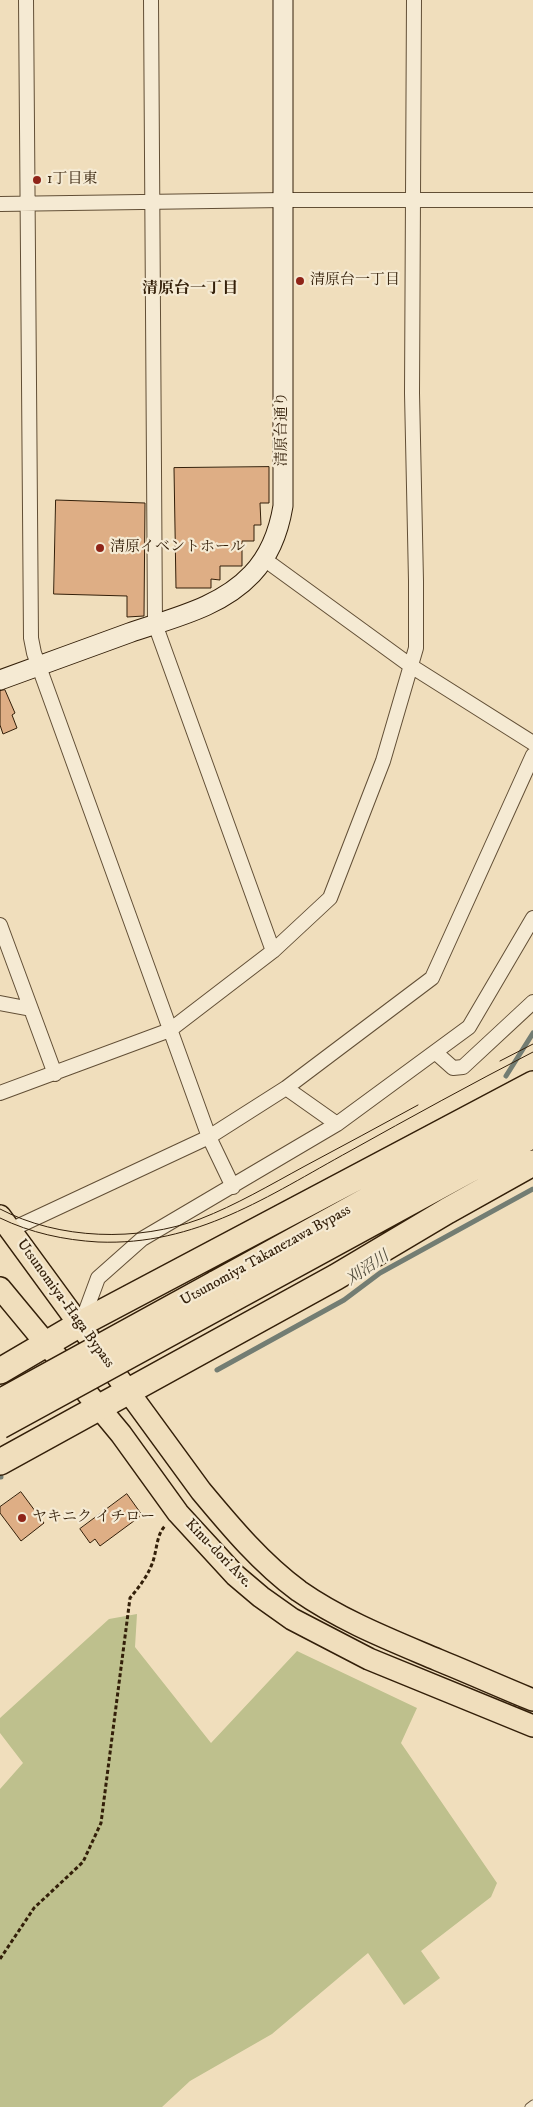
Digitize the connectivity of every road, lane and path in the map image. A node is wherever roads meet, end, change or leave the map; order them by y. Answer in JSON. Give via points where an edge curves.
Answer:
{"nodes":[{"id":1,"x":26,"y":0,"type":"edge"},
{"id":2,"x":151,"y":0,"type":"edge"},
{"id":3,"x":283,"y":0,"type":"edge"},
{"id":4,"x":414,"y":0,"type":"edge"},
{"id":5,"x":413,"y":199,"type":"junction"},
{"id":6,"x":283,"y":200,"type":"junction"},
{"id":7,"x":533,"y":200,"type":"edge"},
{"id":8,"x":152,"y":201,"type":"junction"},
{"id":9,"x":27,"y":203,"type":"junction"},
{"id":10,"x":0,"y":204,"type":"edge"},
{"id":11,"x":264,"y":559,"type":"junction"},
{"id":12,"x":155,"y":624,"type":"junction"},
{"id":13,"x":38,"y":666,"type":"junction"},
{"id":14,"x":411,"y":666,"type":"junction"},
{"id":15,"x":0,"y":680,"type":"edge"},
{"id":16,"x":533,"y":743,"type":"edge"},
{"id":17,"x":533,"y":755,"type":"edge"},
{"id":18,"x":533,"y":918,"type":"edge"},
{"id":19,"x":0,"y":925,"type":"edge"},
{"id":20,"x":273,"y":951,"type":"junction"},
{"id":21,"x":533,"y":1002,"type":"edge"},
{"id":22,"x":0,"y":1003,"type":"edge"},
{"id":23,"x":31,"y":1009,"type":"junction"},
{"id":24,"x":170,"y":1030,"type":"junction"},
{"id":25,"x":436,"y":1052,"type":"junction"},
{"id":26,"x":55,"y":1074,"type":"junction"},
{"id":27,"x":533,"y":1084,"type":"edge"},
{"id":28,"x":286,"y":1088,"type":"junction"},
{"id":29,"x":0,"y":1094,"type":"edge"},
{"id":30,"x":533,"y":1109,"type":"edge"},
{"id":31,"x":337,"y":1124,"type":"junction"},
{"id":32,"x":533,"y":1135,"type":"edge"},
{"id":33,"x":209,"y":1137,"type":"junction"},
{"id":34,"x":533,"y":1163,"type":"edge"},
{"id":35,"x":233,"y":1187,"type":"junction"},
{"id":36,"x":5,"y":1223,"type":"edge"},
{"id":37,"x":0,"y":1288,"type":"edge"},
{"id":38,"x":220,"y":1294,"type":"junction"},
{"id":39,"x":80,"y":1324,"type":"junction"},
{"id":40,"x":45,"y":1343,"type":"junction"},
{"id":41,"x":0,"y":1370,"type":"edge"},
{"id":42,"x":129,"y":1392,"type":"junction"},
{"id":43,"x":0,"y":1402,"type":"edge"},
{"id":44,"x":99,"y":1408,"type":"junction"},
{"id":45,"x":0,"y":1426,"type":"edge"},
{"id":46,"x":0,"y":1462,"type":"edge"},
{"id":47,"x":178,"y":1513,"type":"junction"},
{"id":48,"x":533,"y":1700,"type":"edge"},
{"id":49,"x":533,"y":1726,"type":"edge"},
{"id":50,"x":0,"y":1959,"type":"edge"},
{"id":51,"x":533,"y":2104,"type":"edge"},
{"id":52,"x":529,"y":2107,"type":"edge"}],
"edges":[{"from":1,"to":9,"type":"street"},
{"from":2,"to":8,"type":"street"},
{"from":3,"to":6,"type":"street","name":"清原台通り"},
{"from":4,"to":5,"type":"street"},
{"from":5,"to":6,"type":"street"},
{"from":5,"to":7,"type":"street"},
{"from":5,"to":14,"type":"street","via":[[416,648]]},
{"from":6,"to":8,"type":"street"},
{"from":6,"to":11,"type":"street","name":"清原台通り","via":[[283,506],[280,523]]},
{"from":8,"to":9,"type":"street"},
{"from":8,"to":12,"type":"street"},
{"from":9,"to":10,"type":"street"},
{"from":9,"to":13,"type":"street","via":[[31,638]]},
{"from":11,"to":12,"type":"street","name":"清原台通り","via":[[253,574],[222,598]]},
{"from":11,"to":14,"type":"street"},
{"from":12,"to":13,"type":"street","name":"清原台通り"},
{"from":12,"to":20,"type":"street"},
{"from":13,"to":15,"type":"street","name":"清原台通り"},
{"from":13,"to":24,"type":"street"},
{"from":14,"to":16,"type":"street"},
{"from":14,"to":20,"type":"street","via":[[382,761],[330,898]]},
{"from":17,"to":28,"type":"street","via":[[432,978]]},
{"from":18,"to":25,"type":"street","via":[[469,1027]]},
{"from":19,"to":23,"type":"street"},
{"from":20,"to":24,"type":"street"},
{"from":21,"to":25,"type":"street","via":[[463,1067],[453,1068]]},
{"from":22,"to":23,"type":"street"},
{"from":23,"to":26,"type":"street"},
{"from":24,"to":26,"type":"street"},
{"from":24,"to":33,"type":"street"},
{"from":25,"to":31,"type":"street"},
{"from":26,"to":29,"type":"street"},
{"from":27,"to":39,"type":"highway"},
{"from":28,"to":31,"type":"street"},
{"from":28,"to":33,"type":"street"},
{"from":30,"to":38,"type":"highway","name":"Utsunomiya Takanezawa Bypass"},
{"from":31,"to":35,"type":"street"},
{"from":32,"to":38,"type":"highway","name":"Utsunomiya Takanezawa Bypass"},
{"from":33,"to":35,"type":"street"},
{"from":33,"to":36,"type":"street"},
{"from":34,"to":42,"type":"highway"},
{"from":35,"to":39,"type":"street","via":[[142,1239],[107,1269],[98,1278]]},
{"from":36,"to":39,"type":"main road","name":"Utsunomiya-Haga Bypass"},
{"from":37,"to":40,"type":"main road"},
{"from":38,"to":43,"type":"highway","name":"Utsunomiya Takanezawa Bypass","bridge":true},
{"from":38,"to":45,"type":"highway","name":"Utsunomiya Takanezawa Bypass","bridge":true},
{"from":39,"to":40,"type":"highway"},
{"from":39,"to":42,"type":"main road","name":"Utsunomiya-Haga Bypass"},
{"from":40,"to":41,"type":"highway"},
{"from":40,"to":44,"type":"main road","name":"Kinu-dori Ave."},
{"from":42,"to":44,"type":"highway"},
{"from":42,"to":48,"type":"main road","name":"Kinu-dori Ave.","via":[[235,1532],[299,1591],[379,1636]]},
{"from":44,"to":46,"type":"highway"},
{"from":44,"to":47,"type":"main road","name":"Kinu-dori Ave."},
{"from":47,"to":49,"type":"main road","name":"Kinu-dori Ave.","via":[[235,1575],[292,1619],[368,1659]]},
{"from":47,"to":50,"type":"path","via":[[161,1530],[153,1563],[130,1598],[101,1823],[83,1862],[34,1908]]},
{"from":51,"to":52,"type":"lane"}]}
